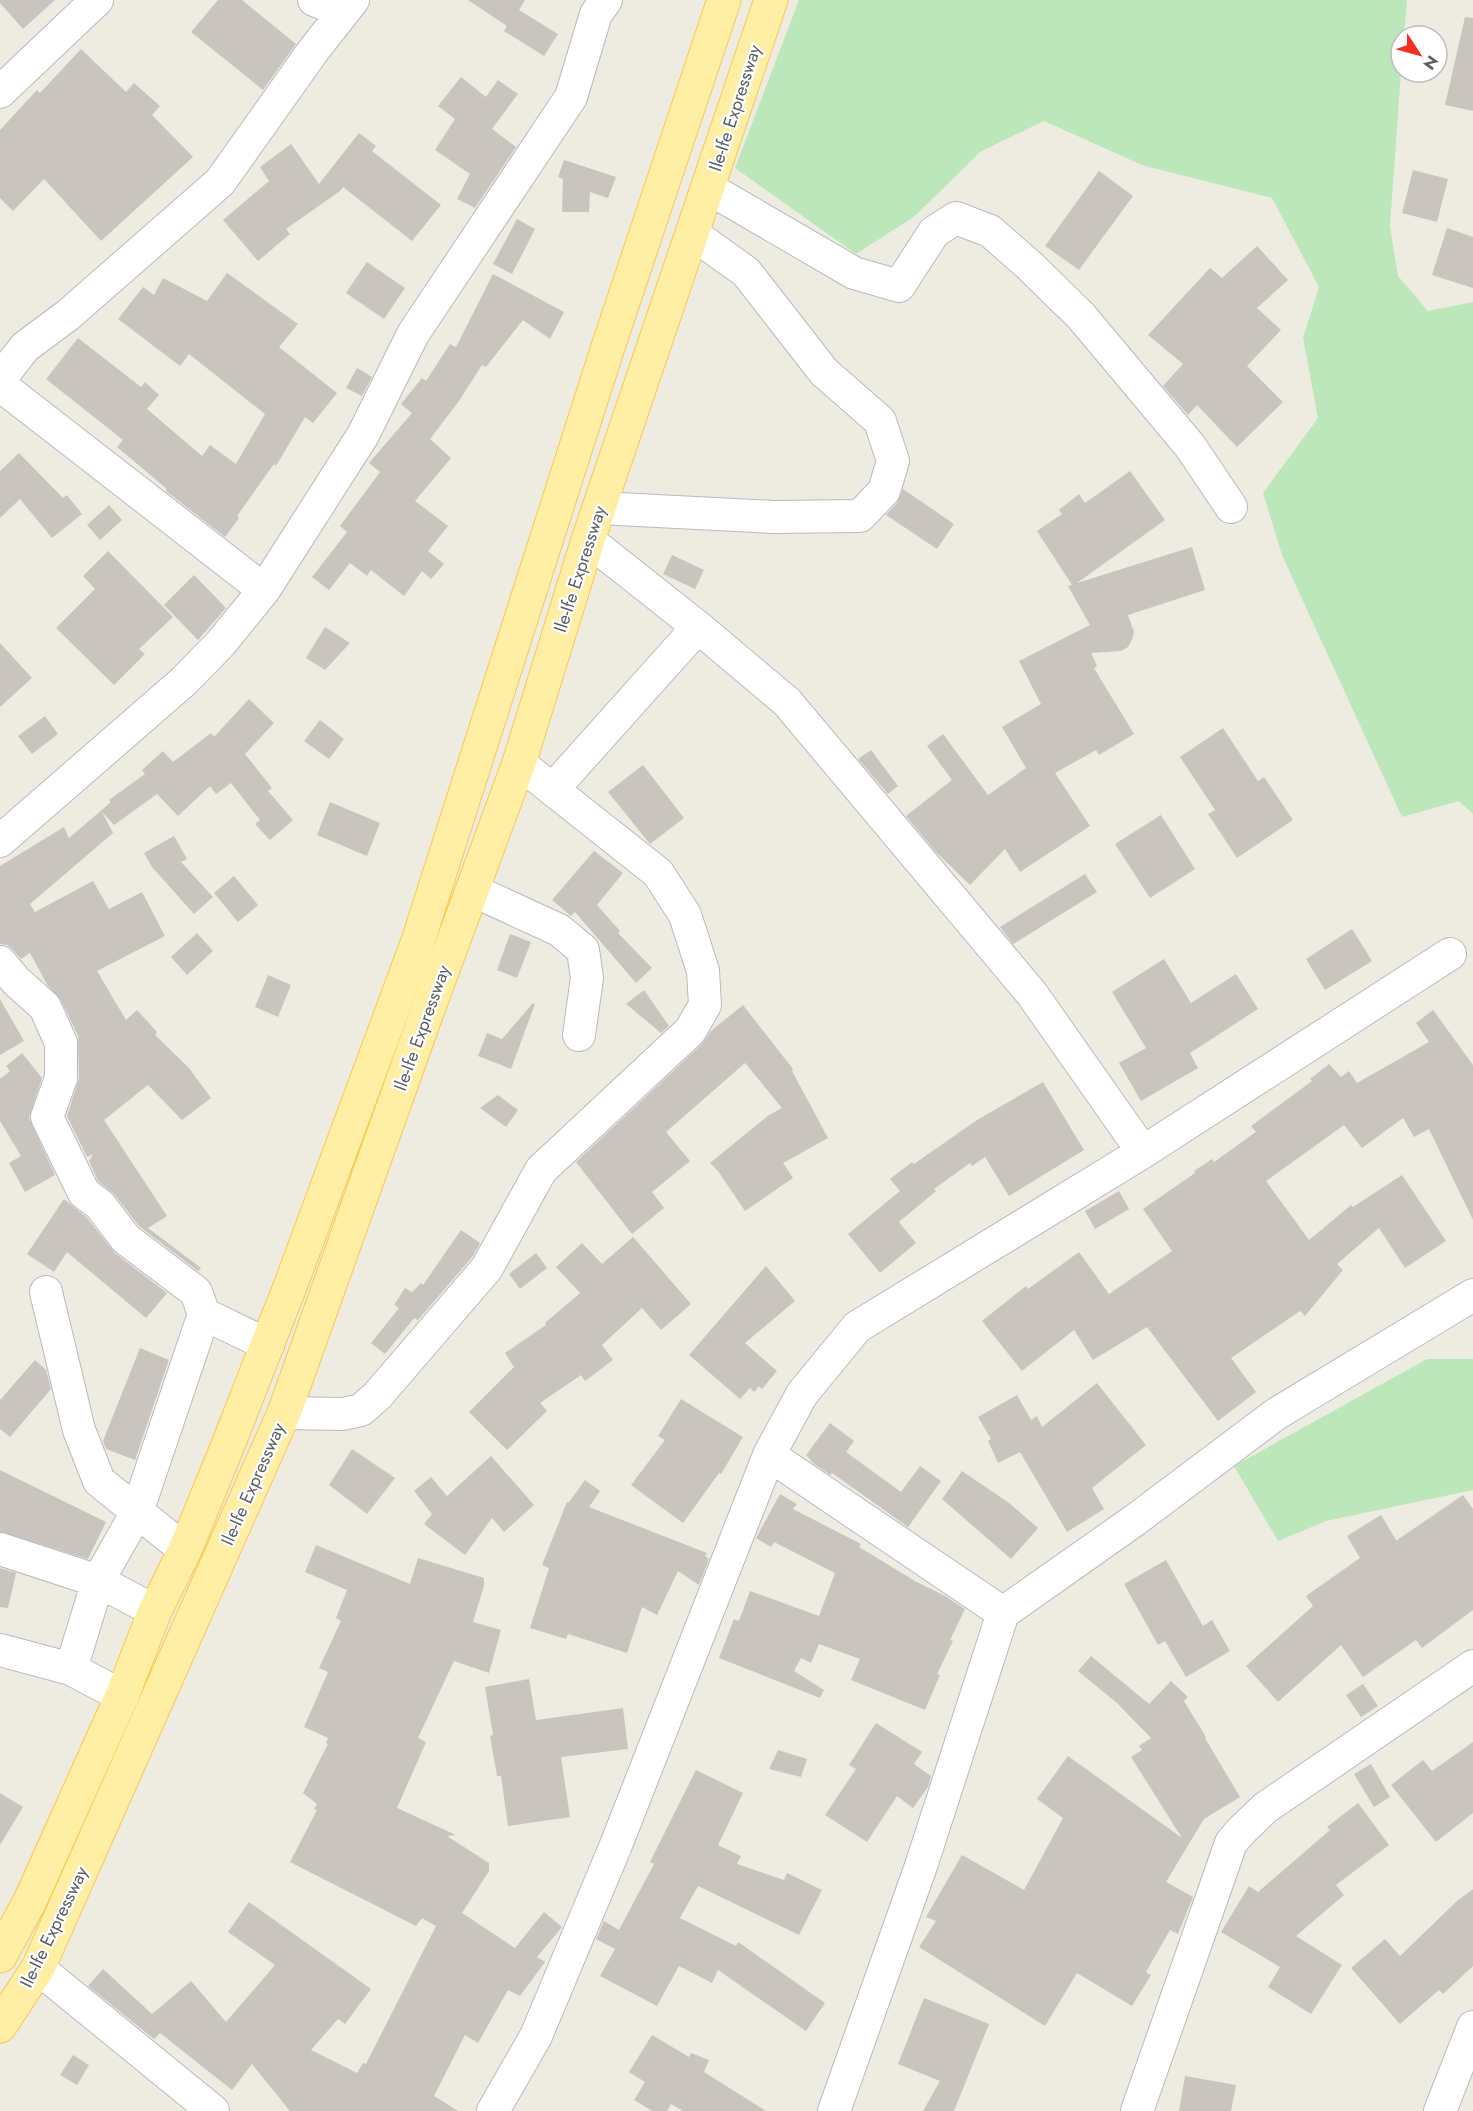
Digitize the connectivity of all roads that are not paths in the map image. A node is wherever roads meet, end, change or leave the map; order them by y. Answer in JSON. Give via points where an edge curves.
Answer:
{"nodes":[{"id":1,"x":97,"y":0,"type":"edge"},
{"id":2,"x":314,"y":0,"type":"edge"},
{"id":3,"x":724,"y":0,"type":"edge"},
{"id":4,"x":771,"y":0,"type":"edge"},
{"id":5,"x":595,"y":5,"type":"edge"},
{"id":6,"x":347,"y":8,"type":"edge"},
{"id":7,"x":0,"y":92,"type":"edge"},
{"id":8,"x":708,"y":188,"type":"junction"},
{"id":9,"x":693,"y":234,"type":"junction"},
{"id":10,"x":607,"y":350,"type":"junction"},
{"id":11,"x":646,"y":372,"type":"junction"},
{"id":12,"x":0,"y":379,"type":"edge"},
{"id":13,"x":0,"y":385,"type":"edge"},
{"id":14,"x":1231,"y":507,"type":"dead end"},
{"id":15,"x":599,"y":508,"type":"junction"},
{"id":16,"x":588,"y":540,"type":"junction"},
{"id":17,"x":264,"y":590,"type":"junction"},
{"id":18,"x":698,"y":627,"type":"junction"},
{"id":19,"x":519,"y":763,"type":"junction"},
{"id":20,"x":553,"y":789,"type":"junction"},
{"id":21,"x":0,"y":841,"type":"edge"},
{"id":22,"x":472,"y":890,"type":"junction"},
{"id":23,"x":1450,"y":954,"type":"dead end"},
{"id":24,"x":0,"y":962,"type":"edge"},
{"id":25,"x":579,"y":1035,"type":"dead end"},
{"id":26,"x":1143,"y":1152,"type":"junction"},
{"id":27,"x":46,"y":1292,"type":"dead end"},
{"id":28,"x":1473,"y":1295,"type":"edge"},
{"id":29,"x":204,"y":1314,"type":"junction"},
{"id":30,"x":268,"y":1345,"type":"junction"},
{"id":31,"x":284,"y":1413,"type":"junction"},
{"id":32,"x":769,"y":1455,"type":"junction"},
{"id":33,"x":137,"y":1512,"type":"junction"},
{"id":34,"x":0,"y":1549,"type":"edge"},
{"id":35,"x":185,"y":1550,"type":"junction"},
{"id":36,"x":98,"y":1581,"type":"junction"},
{"id":37,"x":155,"y":1611,"type":"junction"},
{"id":38,"x":1003,"y":1613,"type":"junction"},
{"id":39,"x":0,"y":1650,"type":"edge"},
{"id":40,"x":1473,"y":1666,"type":"edge"},
{"id":41,"x":71,"y":1669,"type":"junction"},
{"id":42,"x":122,"y":1696,"type":"junction"},
{"id":43,"x":0,"y":1956,"type":"edge"},
{"id":44,"x":38,"y":1968,"type":"junction"},
{"id":45,"x":0,"y":2026,"type":"edge"},
{"id":46,"x":1473,"y":2027,"type":"edge"},
{"id":47,"x":213,"y":2111,"type":"edge"},
{"id":48,"x":493,"y":2111,"type":"edge"},
{"id":49,"x":834,"y":2111,"type":"edge"},
{"id":50,"x":1137,"y":2111,"type":"edge"},
{"id":51,"x":1440,"y":2111,"type":"edge"}],
"edges":[{"from":1,"to":7,"type":"street"},
{"from":2,"to":6,"type":"street"},
{"from":3,"to":10,"type":"main road","name":"Ile-Ife Expressway"},
{"from":4,"to":8,"type":"main road","name":"Ile-Ife Expressway"},
{"from":5,"to":17,"type":"street","via":[[571,97],[413,334],[363,435]]},
{"from":6,"to":12,"type":"street","via":[[220,182],[68,315],[25,347]]},
{"from":8,"to":9,"type":"main road","name":"Ile-Ife Expressway"},
{"from":8,"to":14,"type":"street","via":[[854,273],[899,286],[934,232],[956,218],[990,231],[1081,316],[1190,446]]},
{"from":9,"to":11,"type":"main road","name":"Ile-Ife Expressway"},
{"from":9,"to":15,"type":"street","via":[[746,272],[824,372],[880,421],[893,461],[884,491],[860,516],[774,517]]},
{"from":10,"to":11,"type":"main road"},
{"from":10,"to":30,"type":"main road","name":"Ile-Ife Expressway","via":[[418,941]]},
{"from":11,"to":15,"type":"main road","name":"Ile-Ife Expressway"},
{"from":13,"to":17,"type":"street"},
{"from":15,"to":16,"type":"main road","name":"Ile-Ife Expressway"},
{"from":16,"to":18,"type":"street"},
{"from":16,"to":19,"type":"main road","name":"Ile-Ife Expressway"},
{"from":17,"to":21,"type":"street","via":[[184,681]]},
{"from":18,"to":20,"type":"street"},
{"from":18,"to":26,"type":"street","via":[[787,702],[1032,994]]},
{"from":19,"to":20,"type":"street"},
{"from":19,"to":22,"type":"main road","name":"Ile-Ife Expressway"},
{"from":20,"to":31,"type":"street","via":[[658,873],[685,915],[703,971],[705,1005],[690,1031],[541,1170],[487,1268],[377,1396],[362,1410],[343,1414]]},
{"from":22,"to":25,"type":"street","via":[[559,930],[583,950],[587,978]]},
{"from":22,"to":31,"type":"main road","name":"Ile-Ife Expressway"},
{"from":23,"to":26,"type":"street"},
{"from":24,"to":29,"type":"street","via":[[45,1007],[61,1043],[62,1078],[47,1117],[84,1193],[100,1205],[126,1239],[196,1292]]},
{"from":26,"to":32,"type":"street","via":[[857,1327],[802,1394]]},
{"from":27,"to":33,"type":"street","via":[[79,1430],[99,1481]]},
{"from":28,"to":38,"type":"street","via":[[1276,1414]]},
{"from":29,"to":30,"type":"street"},
{"from":29,"to":33,"type":"street"},
{"from":30,"to":35,"type":"main road","name":"Ile-Ife Expressway"},
{"from":31,"to":44,"type":"main road","name":"Ile-Ife Expressway"},
{"from":32,"to":38,"type":"street"},
{"from":32,"to":48,"type":"street","via":[[537,2036]]},
{"from":33,"to":35,"type":"street"},
{"from":33,"to":36,"type":"street"},
{"from":34,"to":36,"type":"street"},
{"from":35,"to":37,"type":"main road","name":"Ile-Ife Expressway"},
{"from":36,"to":37,"type":"street"},
{"from":36,"to":41,"type":"street"},
{"from":37,"to":42,"type":"main road","name":"Ile-Ife Expressway"},
{"from":38,"to":49,"type":"street","via":[[921,1866]]},
{"from":39,"to":41,"type":"street"},
{"from":40,"to":50,"type":"street","via":[[1265,1808],[1231,1843]]},
{"from":41,"to":42,"type":"street"},
{"from":42,"to":43,"type":"main road","name":"Ile-Ife Expressway","via":[[30,1901]]},
{"from":44,"to":45,"type":"main road","name":"Ile-Ife Expressway"},
{"from":44,"to":47,"type":"street"},
{"from":46,"to":51,"type":"street"}]}
